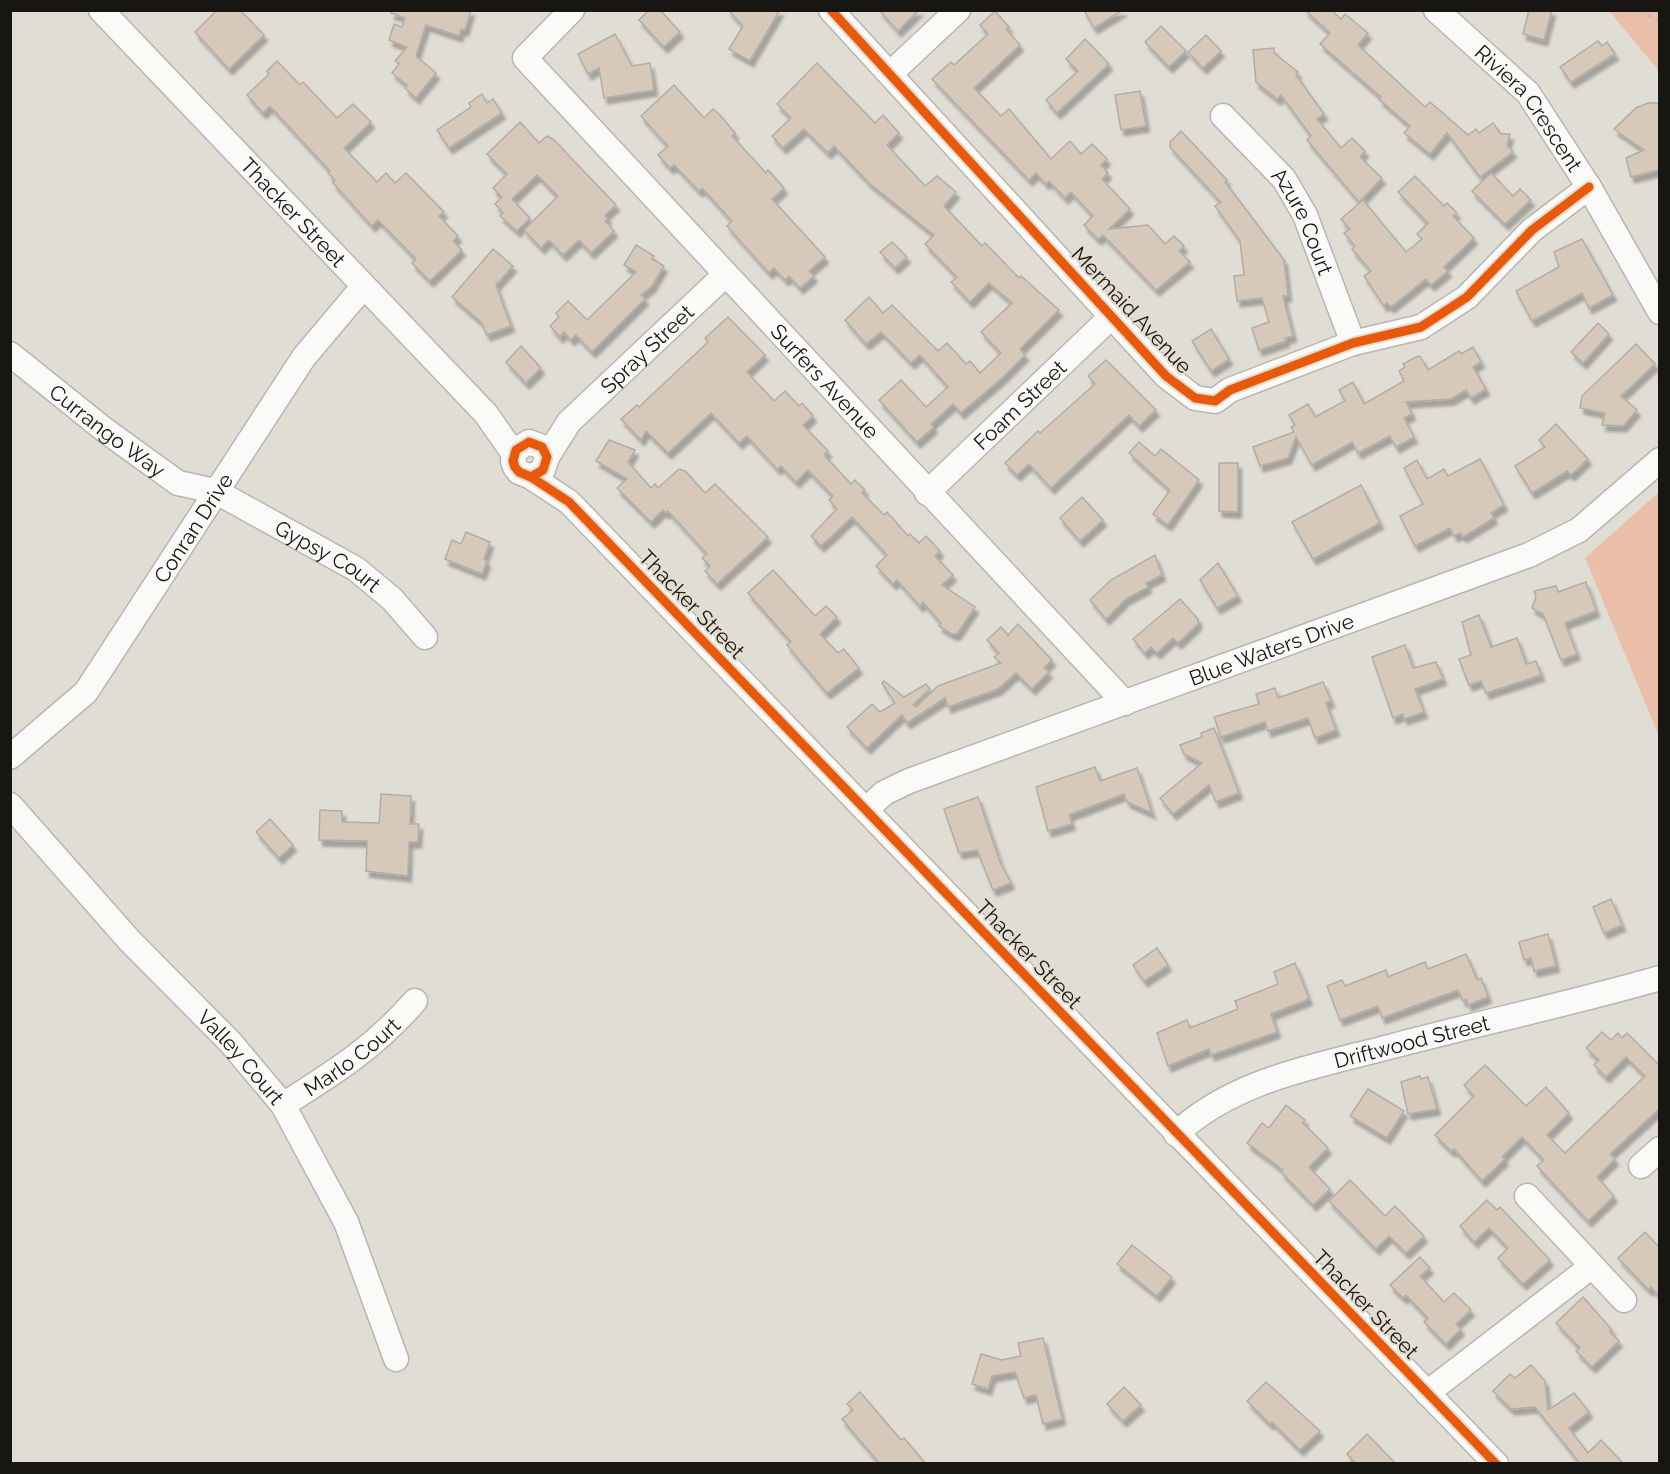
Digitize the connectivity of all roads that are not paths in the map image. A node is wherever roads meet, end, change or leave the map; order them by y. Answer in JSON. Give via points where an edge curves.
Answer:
{"nodes":[{"id":1,"x":101,"y":10,"type":"edge"},
{"id":2,"x":572,"y":10,"type":"edge"},
{"id":3,"x":831,"y":10,"type":"edge"},
{"id":4,"x":958,"y":10,"type":"edge"},
{"id":5,"x":1436,"y":10,"type":"edge"},
{"id":6,"x":891,"y":74,"type":"junction"},
{"id":7,"x":1223,"y":117,"type":"dead end"},
{"id":8,"x":1589,"y":188,"type":"junction"},
{"id":9,"x":724,"y":275,"type":"junction"},
{"id":10,"x":363,"y":287,"type":"junction"},
{"id":11,"x":1659,"y":312,"type":"edge"},
{"id":12,"x":1112,"y":316,"type":"junction"},
{"id":13,"x":1353,"y":343,"type":"junction"},
{"id":14,"x":10,"y":354,"type":"edge"},
{"id":15,"x":533,"y":456,"type":"junction"},
{"id":16,"x":1659,"y":460,"type":"edge"},
{"id":17,"x":215,"y":491,"type":"junction"},
{"id":18,"x":927,"y":493,"type":"junction"},
{"id":19,"x":425,"y":637,"type":"dead end"},
{"id":20,"x":1125,"y":703,"type":"junction"},
{"id":21,"x":10,"y":757,"type":"edge"},
{"id":22,"x":10,"y":805,"type":"edge"},
{"id":23,"x":866,"y":810,"type":"junction"},
{"id":24,"x":1659,"y":978,"type":"edge"},
{"id":25,"x":415,"y":1001,"type":"dead end"},
{"id":26,"x":283,"y":1105,"type":"junction"},
{"id":27,"x":1176,"y":1134,"type":"junction"},
{"id":28,"x":1659,"y":1149,"type":"edge"},
{"id":29,"x":1641,"y":1166,"type":"dead end"},
{"id":30,"x":1527,"y":1196,"type":"dead end"},
{"id":31,"x":1592,"y":1266,"type":"junction"},
{"id":32,"x":1624,"y":1300,"type":"dead end"},
{"id":33,"x":396,"y":1359,"type":"dead end"},
{"id":34,"x":1427,"y":1393,"type":"junction"},
{"id":35,"x":1496,"y":1464,"type":"edge"}],
"edges":[{"from":1,"to":10,"type":"street","name":"Thacker Street"},
{"from":2,"to":9,"type":"street","name":"Surfers Avenue","via":[[525,58]]},
{"from":3,"to":6,"type":"street","name":"Mermaid Avenue"},
{"from":4,"to":6,"type":"street"},
{"from":5,"to":8,"type":"street","name":"Riviera Crescent","via":[[1528,93]]},
{"from":6,"to":12,"type":"street","name":"Mermaid Avenue"},
{"from":7,"to":13,"type":"street","name":"Azure Court","via":[[1284,179],[1300,206]]},
{"from":8,"to":11,"type":"street","name":"Riviera Crescent"},
{"from":8,"to":13,"type":"street","name":"Mermaid Avenue","via":[[1532,230],[1467,297],[1446,313],[1421,327]]},
{"from":9,"to":15,"type":"street","name":"Spray Street"},
{"from":9,"to":18,"type":"street","name":"Surfers Avenue"},
{"from":10,"to":15,"type":"street","name":"Thacker Street","via":[[486,414]]},
{"from":10,"to":17,"type":"street","name":"Conran Drive","via":[[304,357]]},
{"from":12,"to":13,"type":"street","name":"Mermaid Avenue","via":[[1179,389],[1195,398],[1215,401],[1230,390]]},
{"from":12,"to":18,"type":"street","name":"Foam Street"},
{"from":14,"to":17,"type":"street","name":"Currango Way","via":[[178,483]]},
{"from":15,"to":23,"type":"street","name":"Thacker Street","via":[[569,502]]},
{"from":16,"to":20,"type":"street","name":"Blue Waters Drive","via":[[1598,515],[1556,543]]},
{"from":17,"to":19,"type":"street","name":"Gypsy Court","via":[[356,569],[392,598]]},
{"from":17,"to":21,"type":"street","name":"Conran Drive","via":[[86,692]]},
{"from":18,"to":20,"type":"street","name":"Surfers Avenue"},
{"from":20,"to":23,"type":"street","name":"Blue Waters Drive","via":[[896,786]]},
{"from":22,"to":26,"type":"street","name":"Valley Court","via":[[129,939],[231,1043]]},
{"from":23,"to":27,"type":"street","name":"Thacker Street"},
{"from":24,"to":27,"type":"street","name":"Driftwood Street","via":[[1313,1067],[1218,1101]]},
{"from":25,"to":26,"type":"street","name":"Marlo Court","via":[[355,1059]]},
{"from":26,"to":33,"type":"street","name":"Valley Court","via":[[346,1222]]},
{"from":27,"to":34,"type":"street","name":"Thacker Street"},
{"from":28,"to":29,"type":"street"},
{"from":30,"to":31,"type":"street"},
{"from":31,"to":32,"type":"street"},
{"from":31,"to":34,"type":"street"},
{"from":34,"to":35,"type":"street","name":"Thacker Street"}]}
